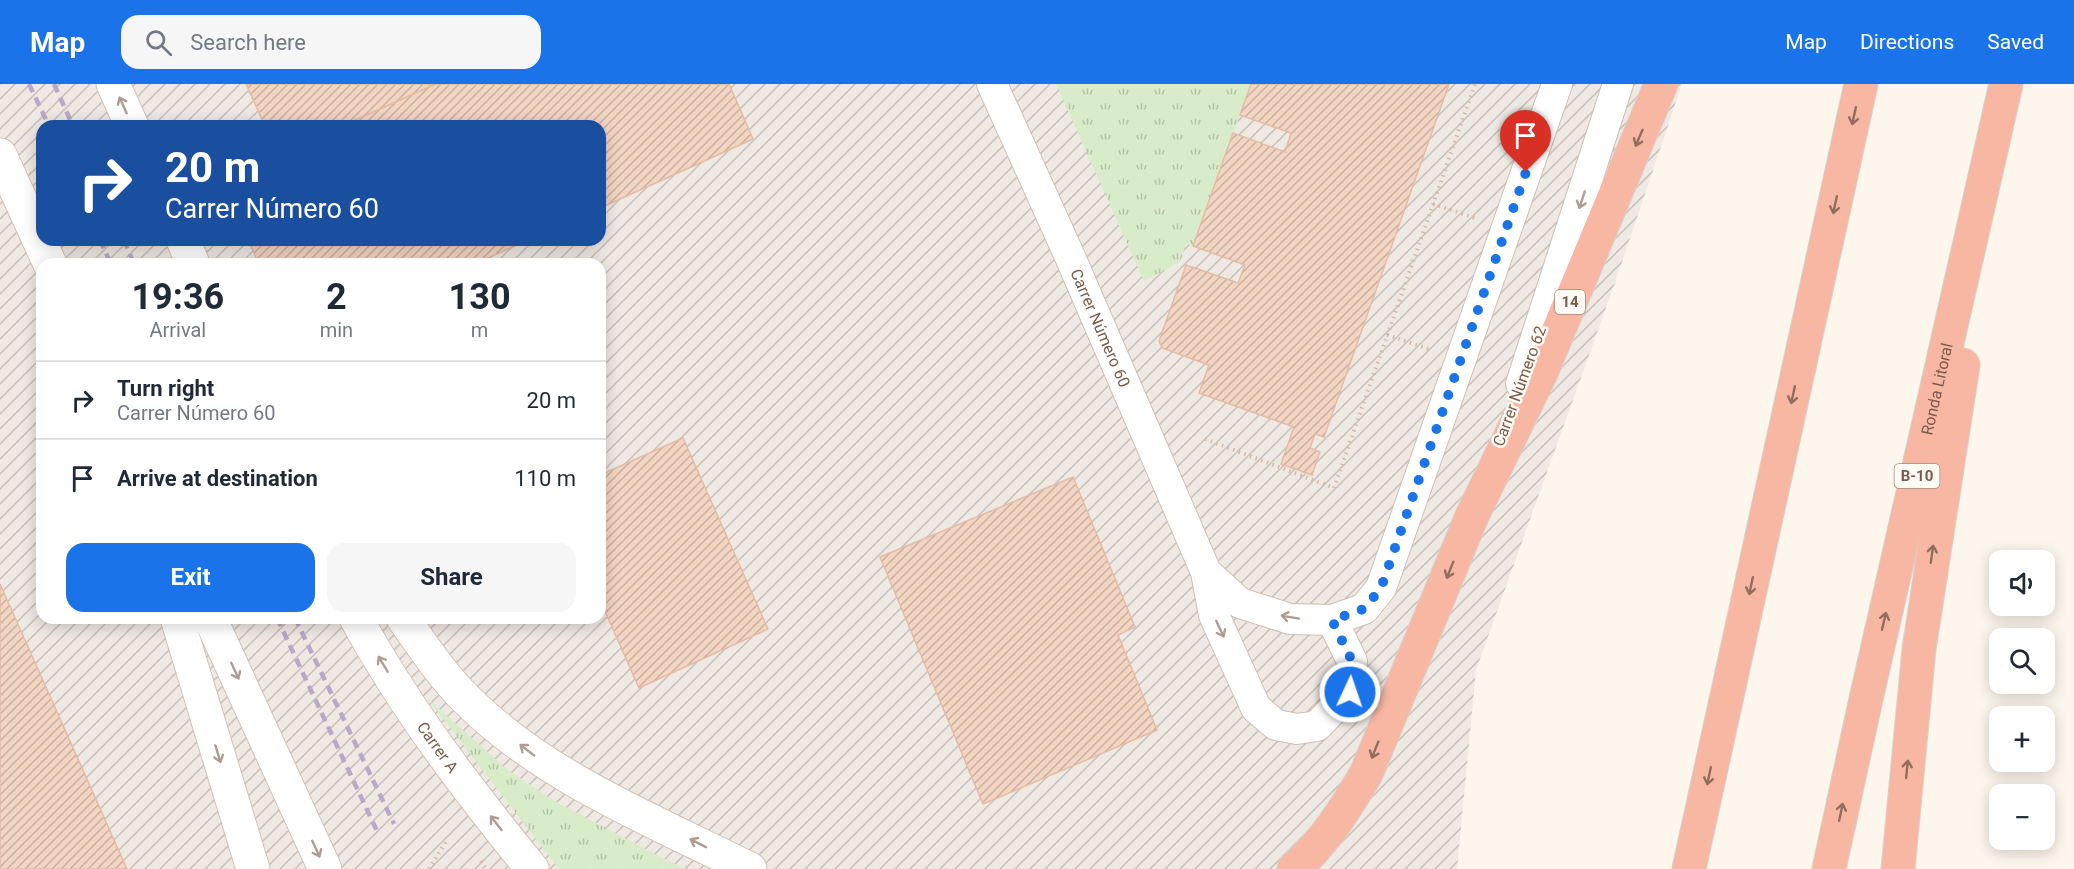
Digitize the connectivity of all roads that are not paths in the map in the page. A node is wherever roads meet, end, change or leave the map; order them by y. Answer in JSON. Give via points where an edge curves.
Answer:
{"nodes":[{"id":1,"x":114,"y":84,"type":"edge"},
{"id":2,"x":992,"y":84,"type":"edge"},
{"id":3,"x":1557,"y":84,"type":"edge"},
{"id":4,"x":1618,"y":84,"type":"edge"},
{"id":5,"x":1661,"y":84,"type":"edge"},
{"id":6,"x":1861,"y":84,"type":"edge"},
{"id":7,"x":2007,"y":84,"type":"edge"},
{"id":8,"x":129,"y":120,"type":"edge"},
{"id":9,"x":0,"y":155,"type":"edge"},
{"id":10,"x":36,"y":233,"type":"edge"},
{"id":11,"x":1472,"y":516,"type":"junction"},
{"id":12,"x":1206,"y":572,"type":"junction"},
{"id":13,"x":1332,"y":620,"type":"junction"},
{"id":14,"x":179,"y":624,"type":"edge"},
{"id":15,"x":213,"y":624,"type":"edge"},
{"id":16,"x":360,"y":624,"type":"edge"},
{"id":17,"x":408,"y":624,"type":"edge"},
{"id":18,"x":253,"y":869,"type":"edge"},
{"id":19,"x":324,"y":869,"type":"edge"},
{"id":20,"x":532,"y":869,"type":"edge"},
{"id":21,"x":750,"y":869,"type":"edge"},
{"id":22,"x":1294,"y":869,"type":"edge"},
{"id":23,"x":1689,"y":869,"type":"edge"},
{"id":24,"x":1829,"y":869,"type":"edge"},
{"id":25,"x":1898,"y":869,"type":"edge"}],
"edges":[{"from":8,"to":1,"type":"main road","one_way":true},
{"from":2,"to":12,"type":"street","name":"Carrer Número 60"},
{"from":3,"to":13,"type":"street","name":"Carrer Número 60","via":[[1381,588],[1364,609]]},
{"from":4,"to":11,"type":"street","name":"Carrer Número 62","one_way":true,"via":[[1530,358]]},
{"from":5,"to":11,"type":"highway","number":"14","one_way":true,"via":[[1541,373]]},
{"from":6,"to":23,"type":"highway","one_way":true},
{"from":24,"to":7,"type":"highway","name":"Ronda Litoral","number":"B-10","one_way":true},
{"from":25,"to":7,"type":"highway","one_way":true,"via":[[1920,638]]},
{"from":9,"to":10,"type":"main road"},
{"from":11,"to":22,"type":"highway","one_way":true,"via":[[1366,774],[1323,841]]},
{"from":13,"to":12,"type":"street","name":"Carrer Número 60","one_way":true,"via":[[1290,619],[1240,603]]},
{"from":12,"to":13,"type":"street","name":"Carrer Número 60","one_way":true,"via":[[1214,615],[1256,708],[1276,725],[1297,729],[1317,726],[1350,692],[1352,661]]},
{"from":14,"to":18,"type":"main road","one_way":true},
{"from":15,"to":19,"type":"main road","one_way":true},
{"from":20,"to":16,"type":"main road","name":"Carrer A","one_way":true,"via":[[398,689]]},
{"from":21,"to":17,"type":"main road","one_way":true,"via":[[545,763],[464,697]]}]}
